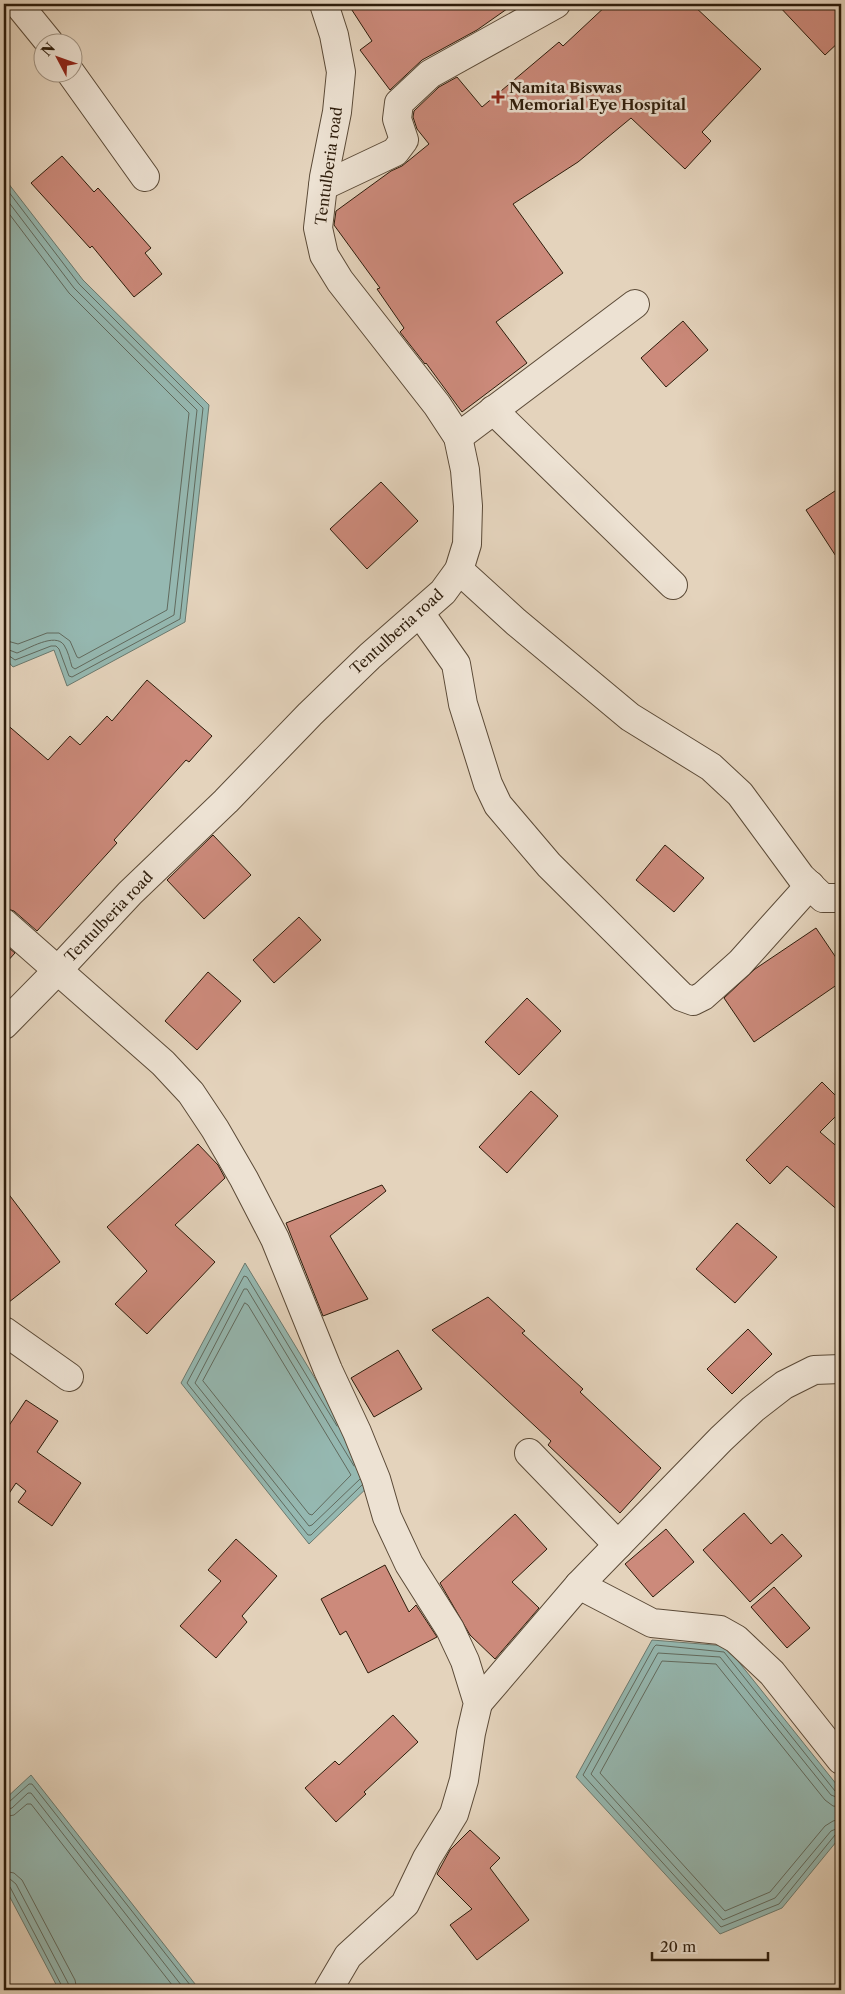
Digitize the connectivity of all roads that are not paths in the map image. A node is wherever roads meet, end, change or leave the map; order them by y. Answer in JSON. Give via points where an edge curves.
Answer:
{"nodes":[{"id":1,"x":16,"y":4,"type":"edge"},
{"id":2,"x":324,"y":4,"type":"edge"},
{"id":3,"x":556,"y":4,"type":"edge"},
{"id":4,"x":4,"y":12,"type":"edge"},
{"id":5,"x":40,"y":32,"type":"edge"},
{"id":6,"x":77,"y":82,"type":"edge"},
{"id":7,"x":145,"y":177,"type":"dead end"},
{"id":8,"x":323,"y":186,"type":"junction"},
{"id":9,"x":635,"y":304,"type":"dead end"},
{"id":10,"x":493,"y":410,"type":"junction"},
{"id":11,"x":458,"y":437,"type":"junction"},
{"id":12,"x":459,"y":570,"type":"junction"},
{"id":13,"x":673,"y":585,"type":"dead end"},
{"id":14,"x":420,"y":613,"type":"junction"},
{"id":15,"x":810,"y":885,"type":"junction"},
{"id":16,"x":841,"y":898,"type":"edge"},
{"id":17,"x":4,"y":923,"type":"edge"},
{"id":18,"x":57,"y":971,"type":"junction"},
{"id":19,"x":4,"y":1025,"type":"edge"},
{"id":20,"x":4,"y":1331,"type":"edge"},
{"id":21,"x":841,"y":1369,"type":"edge"},
{"id":22,"x":69,"y":1377,"type":"dead end"},
{"id":23,"x":529,"y":1453,"type":"dead end"},
{"id":24,"x":618,"y":1545,"type":"junction"},
{"id":25,"x":579,"y":1585,"type":"junction"},
{"id":26,"x":478,"y":1703,"type":"junction"},
{"id":27,"x":841,"y":1760,"type":"edge"},
{"id":28,"x":328,"y":1990,"type":"edge"}],
"edges":[{"from":1,"to":4,"type":"street"},
{"from":1,"to":5,"type":"street"},
{"from":2,"to":8,"type":"street","name":"Tentulberia road","via":[[341,72]]},
{"from":3,"to":8,"type":"street","via":[[430,74],[399,103],[397,119],[404,140],[395,152]]},
{"from":6,"to":7,"type":"street"},
{"from":8,"to":11,"type":"street","name":"Tentulberia road","via":[[318,228],[324,255],[340,281],[438,405]]},
{"from":9,"to":10,"type":"street"},
{"from":10,"to":11,"type":"street"},
{"from":10,"to":13,"type":"street"},
{"from":11,"to":12,"type":"street","name":"Tentulberia road","via":[[468,506],[467,544]]},
{"from":12,"to":14,"type":"street","name":"Tentulberia road","via":[[443,592]]},
{"from":12,"to":15,"type":"street","via":[[630,717],[711,766],[740,794]]},
{"from":14,"to":15,"type":"street","via":[[456,664],[463,704],[488,784],[498,805],[549,865],[682,997],[693,1001],[704,996],[740,963]]},
{"from":14,"to":18,"type":"street","name":"Tentulberia road","via":[[310,714],[226,802],[130,893]]},
{"from":15,"to":16,"type":"street","via":[[823,898]]},
{"from":17,"to":18,"type":"street"},
{"from":18,"to":19,"type":"street","name":"Tentulberia road"},
{"from":18,"to":26,"type":"street","via":[[163,1064],[191,1093],[244,1179],[275,1239],[328,1370],[358,1432],[387,1517],[409,1564],[450,1629],[465,1661]]},
{"from":20,"to":22,"type":"street"},
{"from":21,"to":24,"type":"street","via":[[814,1370],[784,1385],[753,1409]]},
{"from":23,"to":24,"type":"street"},
{"from":24,"to":25,"type":"street"},
{"from":25,"to":26,"type":"street"},
{"from":25,"to":27,"type":"street","via":[[652,1623],[720,1630],[736,1638],[772,1673]]},
{"from":26,"to":28,"type":"street","via":[[464,1780],[454,1814],[427,1858],[405,1904],[348,1956]]}]}
